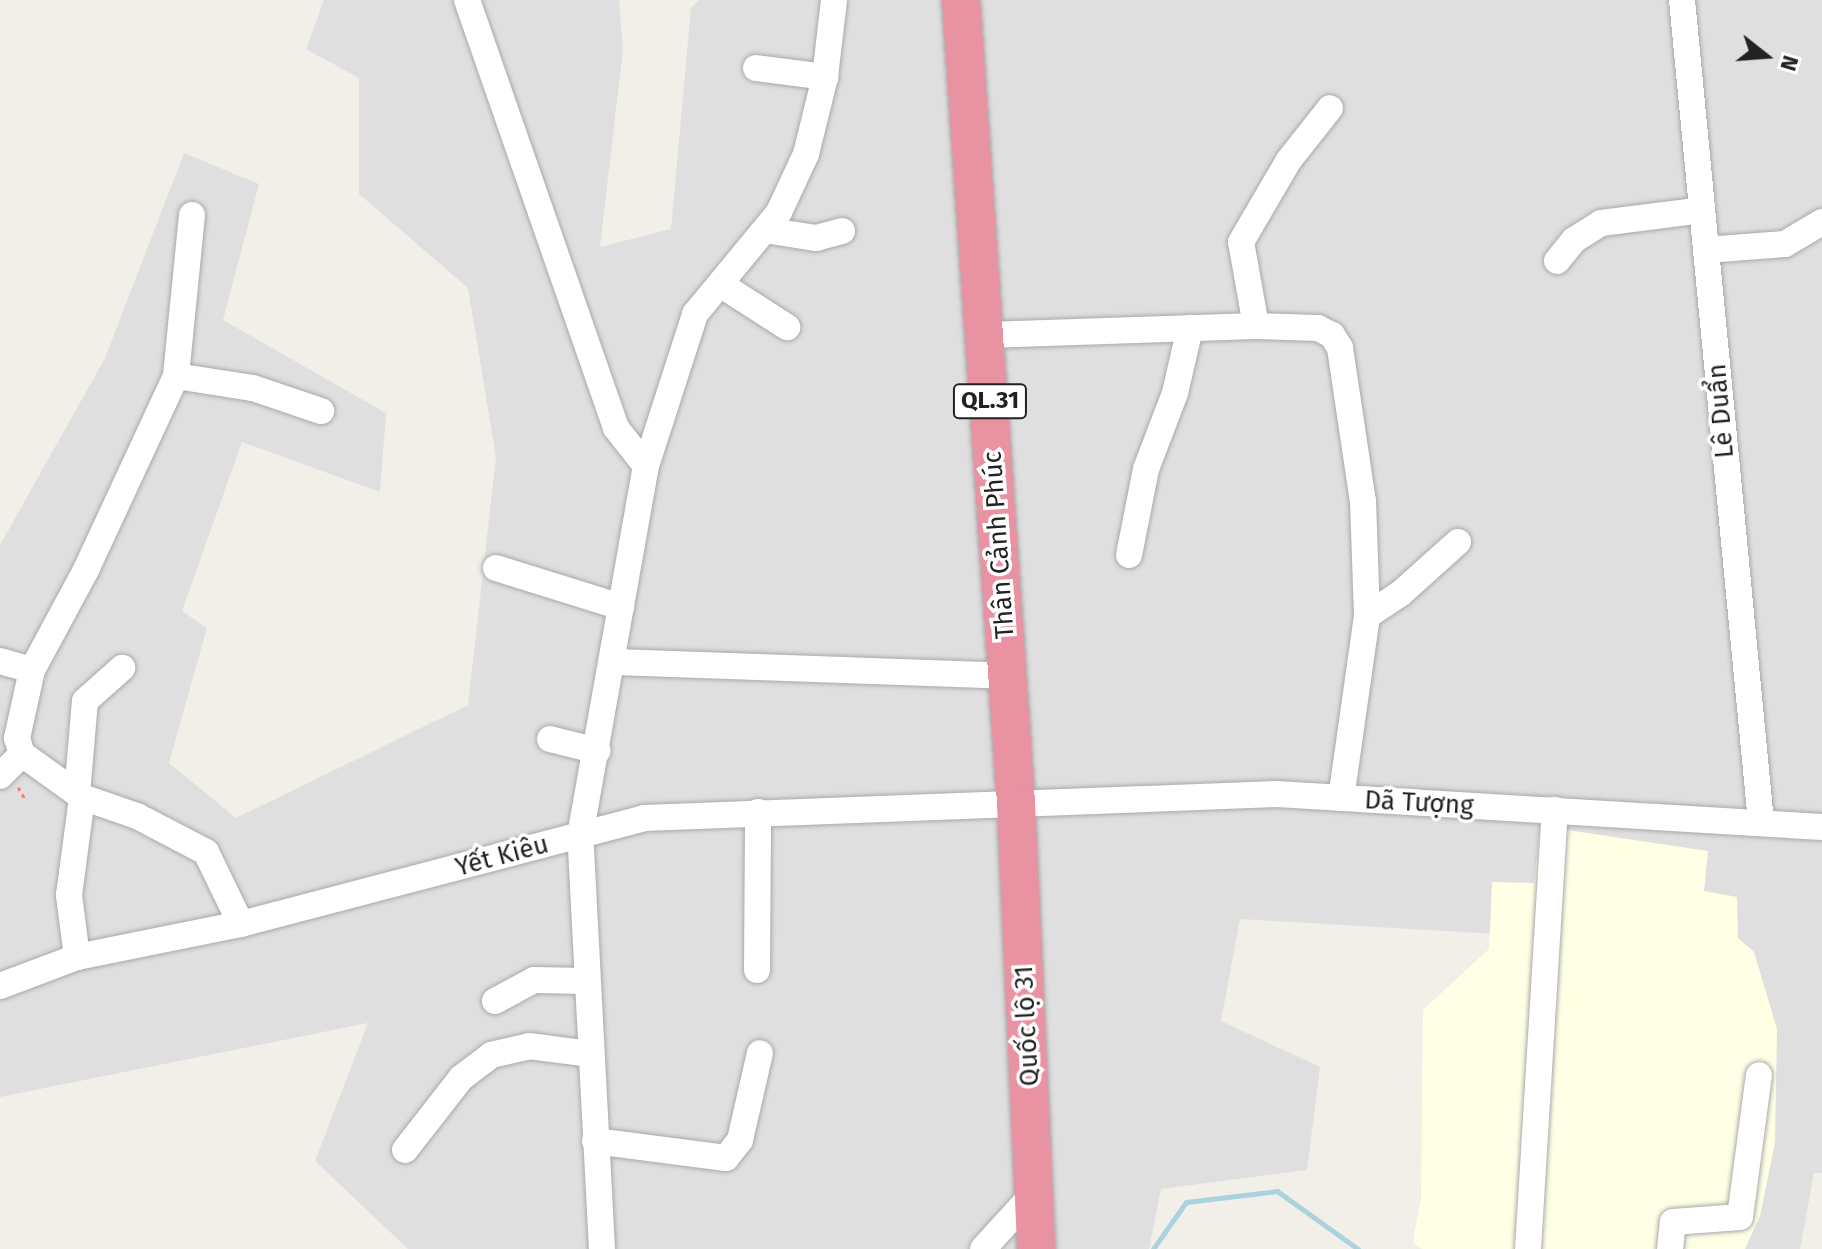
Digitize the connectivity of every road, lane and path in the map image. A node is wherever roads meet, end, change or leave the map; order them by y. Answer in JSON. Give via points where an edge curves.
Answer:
{"nodes":[{"id":1,"x":467,"y":0,"type":"edge"},
{"id":2,"x":834,"y":0,"type":"edge"},
{"id":3,"x":961,"y":0,"type":"edge"},
{"id":4,"x":1682,"y":0,"type":"edge"},
{"id":5,"x":756,"y":68,"type":"dead end"},
{"id":6,"x":825,"y":77,"type":"junction"},
{"id":7,"x":1330,"y":108,"type":"dead end"},
{"id":8,"x":1702,"y":210,"type":"junction"},
{"id":9,"x":192,"y":215,"type":"dead end"},
{"id":10,"x":1822,"y":222,"type":"edge"},
{"id":11,"x":765,"y":230,"type":"junction"},
{"id":12,"x":842,"y":231,"type":"dead end"},
{"id":13,"x":1706,"y":250,"type":"junction"},
{"id":14,"x":1557,"y":261,"type":"dead end"},
{"id":15,"x":720,"y":284,"type":"junction"},
{"id":16,"x":1256,"y":326,"type":"junction"},
{"id":17,"x":787,"y":327,"type":"dead end"},
{"id":18,"x":1190,"y":328,"type":"junction"},
{"id":19,"x":986,"y":335,"type":"junction"},
{"id":20,"x":176,"y":376,"type":"junction"},
{"id":21,"x":321,"y":411,"type":"dead end"},
{"id":22,"x":646,"y":466,"type":"junction"},
{"id":23,"x":1458,"y":542,"type":"dead end"},
{"id":24,"x":1129,"y":555,"type":"dead end"},
{"id":25,"x":496,"y":568,"type":"dead end"},
{"id":26,"x":621,"y":607,"type":"junction"},
{"id":27,"x":1367,"y":616,"type":"junction"},
{"id":28,"x":0,"y":661,"type":"edge"},
{"id":29,"x":614,"y":662,"type":"junction"},
{"id":30,"x":122,"y":668,"type":"dead end"},
{"id":31,"x":32,"y":670,"type":"junction"},
{"id":32,"x":1008,"y":676,"type":"junction"},
{"id":33,"x":550,"y":739,"type":"dead end"},
{"id":34,"x":13,"y":741,"type":"edge"},
{"id":35,"x":598,"y":751,"type":"junction"},
{"id":36,"x":0,"y":776,"type":"edge"},
{"id":37,"x":80,"y":795,"type":"junction"},
{"id":38,"x":1341,"y":798,"type":"junction"},
{"id":39,"x":1016,"y":803,"type":"junction"},
{"id":40,"x":1555,"y":810,"type":"junction"},
{"id":41,"x":758,"y":812,"type":"junction"},
{"id":42,"x":1761,"y":822,"type":"junction"},
{"id":43,"x":1822,"y":827,"type":"edge"},
{"id":44,"x":580,"y":836,"type":"junction"},
{"id":45,"x":241,"y":924,"type":"junction"},
{"id":46,"x":77,"y":957,"type":"junction"},
{"id":47,"x":757,"y":970,"type":"dead end"},
{"id":48,"x":587,"y":981,"type":"junction"},
{"id":49,"x":0,"y":986,"type":"edge"},
{"id":50,"x":495,"y":1001,"type":"dead end"},
{"id":51,"x":760,"y":1053,"type":"dead end"},
{"id":52,"x":591,"y":1054,"type":"junction"},
{"id":53,"x":1759,"y":1075,"type":"dead end"},
{"id":54,"x":595,"y":1141,"type":"junction"},
{"id":55,"x":405,"y":1150,"type":"dead end"},
{"id":56,"x":1034,"y":1193,"type":"junction"},
{"id":57,"x":602,"y":1249,"type":"edge"},
{"id":58,"x":983,"y":1249,"type":"edge"},
{"id":59,"x":1036,"y":1249,"type":"edge"},
{"id":60,"x":1528,"y":1249,"type":"edge"},
{"id":61,"x":1670,"y":1249,"type":"edge"}],
"edges":[{"from":1,"to":22,"type":"street","via":[[616,428]]},
{"from":2,"to":6,"type":"street"},
{"from":3,"to":19,"type":"highway","name":"Thân Cảnh Phúc","number":"QL.31"},
{"from":4,"to":8,"type":"street","name":"Lê Duẩn"},
{"from":5,"to":6,"type":"street"},
{"from":6,"to":11,"type":"street","via":[[806,154]]},
{"from":7,"to":16,"type":"street","via":[[1289,160],[1241,242]]},
{"from":8,"to":13,"type":"street","name":"Lê Duẩn"},
{"from":8,"to":14,"type":"street","via":[[1601,223],[1574,240]]},
{"from":9,"to":20,"type":"street"},
{"from":10,"to":13,"type":"street","via":[[1785,244]]},
{"from":11,"to":12,"type":"street","via":[[816,238]]},
{"from":11,"to":15,"type":"street"},
{"from":13,"to":42,"type":"street","name":"Lê Duẩn"},
{"from":15,"to":17,"type":"street"},
{"from":15,"to":22,"type":"street","via":[[695,314]]},
{"from":16,"to":18,"type":"street"},
{"from":16,"to":27,"type":"street","via":[[1318,328],[1332,335],[1340,348],[1363,501]]},
{"from":18,"to":19,"type":"street"},
{"from":18,"to":24,"type":"street","via":[[1175,393],[1146,469]]},
{"from":19,"to":32,"type":"highway","name":"Thân Cảnh Phúc","number":"QL.31"},
{"from":20,"to":21,"type":"street","via":[[253,388]]},
{"from":20,"to":31,"type":"street","via":[[87,568]]},
{"from":22,"to":26,"type":"street"},
{"from":23,"to":27,"type":"street"},
{"from":25,"to":26,"type":"street"},
{"from":26,"to":29,"type":"street"},
{"from":27,"to":38,"type":"street"},
{"from":28,"to":31,"type":"street"},
{"from":29,"to":32,"type":"street"},
{"from":29,"to":35,"type":"street"},
{"from":30,"to":37,"type":"street","via":[[85,701]]},
{"from":31,"to":34,"type":"street"},
{"from":32,"to":39,"type":"highway","name":"Thân Cảnh Phúc","number":"QL.31"},
{"from":33,"to":35,"type":"street"},
{"from":34,"to":36,"type":"street"},
{"from":34,"to":37,"type":"street"},
{"from":35,"to":44,"type":"street"},
{"from":37,"to":45,"type":"street","via":[[137,816],[206,852]]},
{"from":37,"to":46,"type":"street","via":[[69,895]]},
{"from":38,"to":39,"type":"street","name":"Dã Tượng","via":[[1277,794]]},
{"from":38,"to":40,"type":"street","name":"Dã Tượng"},
{"from":39,"to":41,"type":"street","name":"Yết Kiêu"},
{"from":39,"to":56,"type":"highway","name":"Quốc lộ 31","number":"QL.31"},
{"from":40,"to":42,"type":"street","name":"Dã Tượng"},
{"from":40,"to":60,"type":"street"},
{"from":41,"to":44,"type":"street","name":"Yết Kiêu","via":[[644,818]]},
{"from":41,"to":47,"type":"street"},
{"from":42,"to":43,"type":"street","name":"Dã Tượng"},
{"from":44,"to":45,"type":"street","name":"Yết Kiêu"},
{"from":44,"to":48,"type":"street"},
{"from":45,"to":46,"type":"street","name":"Yết Kiêu"},
{"from":46,"to":49,"type":"street","name":"Yết Kiêu"},
{"from":48,"to":50,"type":"street","via":[[534,980]]},
{"from":48,"to":52,"type":"street"},
{"from":51,"to":54,"type":"street","via":[[740,1140],[726,1158]]},
{"from":52,"to":54,"type":"street"},
{"from":52,"to":55,"type":"street","via":[[529,1046],[491,1055],[461,1078]]},
{"from":53,"to":61,"type":"street","via":[[1740,1217],[1673,1222]]},
{"from":54,"to":57,"type":"street"},
{"from":56,"to":58,"type":"street"},
{"from":56,"to":59,"type":"highway","name":"Quốc lộ 31","number":"QL.31"}]}
